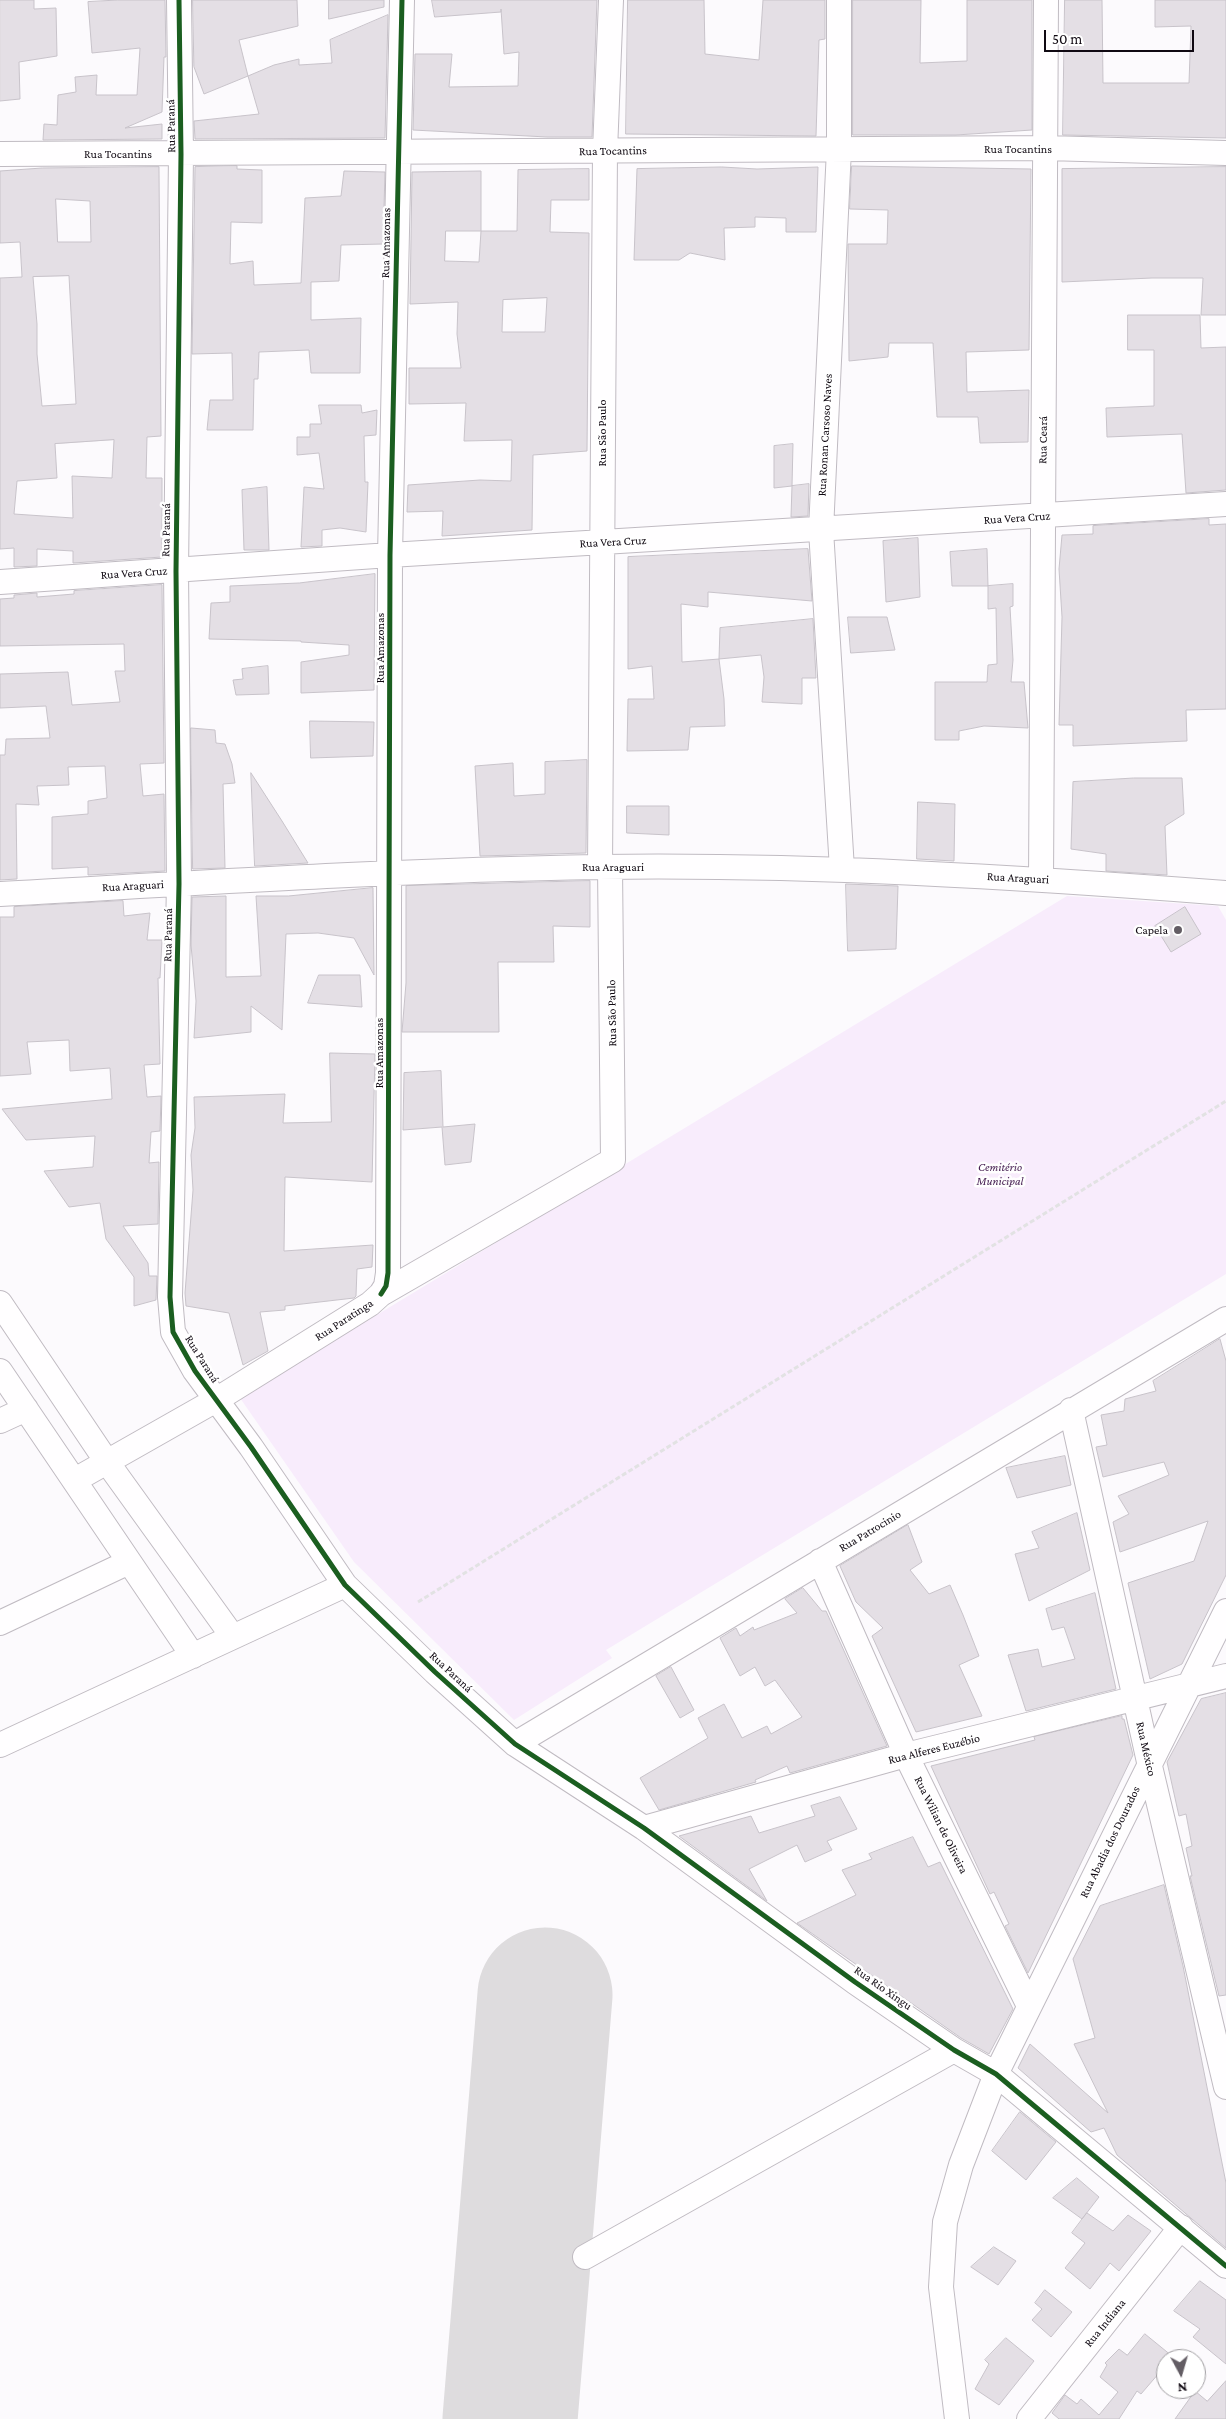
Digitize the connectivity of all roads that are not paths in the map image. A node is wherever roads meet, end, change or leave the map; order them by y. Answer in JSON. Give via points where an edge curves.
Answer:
{"nodes":[{"id":1,"x":179,"y":0,"type":"edge"},
{"id":2,"x":402,"y":0,"type":"edge"},
{"id":3,"x":611,"y":0,"type":"edge"},
{"id":4,"x":839,"y":0,"type":"edge"},
{"id":5,"x":1046,"y":0,"type":"edge"},
{"id":6,"x":1046,"y":148,"type":"junction"},
{"id":7,"x":839,"y":149,"type":"junction"},
{"id":8,"x":604,"y":151,"type":"junction"},
{"id":9,"x":1226,"y":152,"type":"edge"},
{"id":10,"x":0,"y":154,"type":"edge"},
{"id":11,"x":181,"y":154,"type":"junction"},
{"id":12,"x":398,"y":154,"type":"junction"},
{"id":13,"x":1226,"y":504,"type":"edge"},
{"id":14,"x":1042,"y":516,"type":"junction"},
{"id":15,"x":821,"y":530,"type":"junction"},
{"id":16,"x":601,"y":543,"type":"junction"},
{"id":17,"x":390,"y":555,"type":"junction"},
{"id":18,"x":176,"y":571,"type":"junction"},
{"id":19,"x":0,"y":582,"type":"edge"},
{"id":20,"x":605,"y":867,"type":"junction"},
{"id":21,"x":842,"y":869,"type":"junction"},
{"id":22,"x":390,"y":873,"type":"junction"},
{"id":23,"x":1041,"y":879,"type":"junction"},
{"id":24,"x":179,"y":884,"type":"junction"},
{"id":25,"x":1226,"y":893,"type":"edge"},
{"id":26,"x":0,"y":894,"type":"edge"},
{"id":27,"x":613,"y":1160,"type":"joint"},
{"id":28,"x":381,"y":1294,"type":"junction"},
{"id":29,"x":0,"y":1302,"type":"edge"},
{"id":30,"x":1226,"y":1319,"type":"edge"},
{"id":31,"x":0,"y":1371,"type":"edge"},
{"id":32,"x":216,"y":1400,"type":"junction"},
{"id":33,"x":26,"y":1409,"type":"junction"},
{"id":34,"x":1071,"y":1410,"type":"junction"},
{"id":35,"x":0,"y":1420,"type":"edge"},
{"id":36,"x":107,"y":1462,"type":"junction"},
{"id":37,"x":75,"y":1480,"type":"junction"},
{"id":38,"x":820,"y":1561,"type":"junction"},
{"id":39,"x":129,"y":1562,"type":"junction"},
{"id":40,"x":345,"y":1584,"type":"junction"},
{"id":41,"x":1226,"y":1611,"type":"edge"},
{"id":42,"x":0,"y":1623,"type":"edge"},
{"id":43,"x":233,"y":1637,"type":"junction"},
{"id":44,"x":193,"y":1656,"type":"junction"},
{"id":45,"x":1226,"y":1676,"type":"edge"},
{"id":46,"x":1190,"y":1685,"type":"junction"},
{"id":47,"x":1135,"y":1699,"type":"junction"},
{"id":48,"x":515,"y":1744,"type":"junction"},
{"id":49,"x":0,"y":1746,"type":"edge"},
{"id":50,"x":906,"y":1755,"type":"junction"},
{"id":51,"x":1149,"y":1762,"type":"junction"},
{"id":52,"x":644,"y":1828,"type":"junction"},
{"id":53,"x":1029,"y":2006,"type":"junction"},
{"id":54,"x":954,"y":2050,"type":"junction"},
{"id":55,"x":1225,"y":2072,"type":"edge"},
{"id":56,"x":996,"y":2074,"type":"junction"},
{"id":57,"x":1182,"y":2228,"type":"junction"},
{"id":58,"x":585,"y":2256,"type":"dead end"},
{"id":59,"x":1226,"y":2266,"type":"edge"},
{"id":60,"x":957,"y":2419,"type":"edge"},
{"id":61,"x":1028,"y":2419,"type":"edge"}],
"edges":[{"from":1,"to":11,"type":"street","name":"Rua Paraná"},
{"from":2,"to":12,"type":"street","name":"Rua Amazonas"},
{"from":3,"to":8,"type":"street","name":"Rua São Paulo"},
{"from":4,"to":7,"type":"street","name":"Rua Ronan Carsoso Naves"},
{"from":5,"to":6,"type":"street","name":"Rua Ceará"},
{"from":6,"to":7,"type":"street","name":"Rua Tocantins"},
{"from":6,"to":9,"type":"street","name":"Rua Tocantins"},
{"from":6,"to":14,"type":"street","name":"Rua Ceará"},
{"from":7,"to":8,"type":"street","name":"Rua Tocantins"},
{"from":7,"to":15,"type":"street","name":"Rua Ronan Carsoso Naves"},
{"from":8,"to":12,"type":"street","name":"Rua Tocantins"},
{"from":8,"to":16,"type":"street","name":"Rua São Paulo"},
{"from":10,"to":11,"type":"street","name":"Rua Tocantins"},
{"from":11,"to":12,"type":"street","name":"Rua Tocantins"},
{"from":11,"to":18,"type":"street","name":"Rua Paraná"},
{"from":12,"to":17,"type":"street","name":"Rua Amazonas"},
{"from":13,"to":14,"type":"street","name":"Rua Vera Cruz"},
{"from":14,"to":15,"type":"street","name":"Rua Vera Cruz"},
{"from":14,"to":23,"type":"street","name":"Rua Ceará"},
{"from":15,"to":16,"type":"street","name":"Rua Vera Cruz"},
{"from":15,"to":21,"type":"street","name":"Rua Ronan Carsoso Naves"},
{"from":16,"to":17,"type":"street","name":"Rua Vera Cruz"},
{"from":16,"to":20,"type":"street","name":"Rua São Paulo"},
{"from":17,"to":18,"type":"street","name":"Rua Vera Cruz"},
{"from":17,"to":22,"type":"street","name":"Rua Amazonas"},
{"from":18,"to":19,"type":"street","name":"Rua Vera Cruz"},
{"from":18,"to":24,"type":"street","name":"Rua Paraná"},
{"from":20,"to":21,"type":"street","name":"Rua Araguari"},
{"from":20,"to":22,"type":"street","name":"Rua Araguari"},
{"from":20,"to":27,"type":"street","name":"Rua São Paulo"},
{"from":21,"to":23,"type":"street","name":"Rua Araguari"},
{"from":22,"to":24,"type":"street","name":"Rua Araguari"},
{"from":22,"to":28,"type":"street","name":"Rua Amazonas","via":[[388,1273]]},
{"from":23,"to":25,"type":"street","name":"Rua Araguari"},
{"from":24,"to":26,"type":"street","name":"Rua Araguari"},
{"from":24,"to":32,"type":"street","name":"Rua Paraná","via":[[171,1318],[173,1332],[182,1350]]},
{"from":27,"to":28,"type":"street","name":"Rua Paratinga"},
{"from":28,"to":32,"type":"street","name":"Rua Paratinga"},
{"from":29,"to":36,"type":"street"},
{"from":30,"to":34,"type":"street","name":"Rua Patrocinio"},
{"from":31,"to":33,"type":"street"},
{"from":32,"to":36,"type":"street","name":"Rua Paratinga"},
{"from":32,"to":40,"type":"street","name":"Rua Paraná"},
{"from":33,"to":35,"type":"street"},
{"from":33,"to":37,"type":"street"},
{"from":34,"to":38,"type":"street","name":"Rua Patrocinio"},
{"from":34,"to":47,"type":"street","name":"Rua México"},
{"from":36,"to":37,"type":"street","name":"Rua Paratinga"},
{"from":36,"to":43,"type":"street"},
{"from":37,"to":39,"type":"street"},
{"from":38,"to":48,"type":"street","name":"Rua Patrocinio"},
{"from":38,"to":50,"type":"street","name":"Rua Wilian de Oliveira"},
{"from":39,"to":42,"type":"street"},
{"from":39,"to":44,"type":"street"},
{"from":40,"to":43,"type":"street"},
{"from":40,"to":48,"type":"street","name":"Rua Paraná"},
{"from":41,"to":46,"type":"street","name":"Rua Abadia dos Dourados"},
{"from":43,"to":44,"type":"street"},
{"from":44,"to":49,"type":"street"},
{"from":45,"to":46,"type":"street","name":"Rua Alferes Euzébio"},
{"from":46,"to":47,"type":"street","name":"Rua Alferes Euzébio"},
{"from":46,"to":51,"type":"street","name":"Rua Abadia dos Dourados"},
{"from":47,"to":50,"type":"street","name":"Rua Alferes Euzébio"},
{"from":47,"to":51,"type":"street","name":"Rua México"},
{"from":48,"to":52,"type":"street","name":"Rua Rio Xingu"},
{"from":50,"to":52,"type":"street","name":"Rua Alferes Euzébio"},
{"from":50,"to":53,"type":"street","name":"Rua Wilian de Oliveira"},
{"from":51,"to":53,"type":"street","name":"Rua Abadia dos Dourados"},
{"from":51,"to":55,"type":"street","name":"Rua México"},
{"from":52,"to":54,"type":"street","name":"Rua Rio Xingu"},
{"from":53,"to":56,"type":"street","name":"Rua Abadia dos Dourados"},
{"from":54,"to":56,"type":"street","name":"Rua Rio Xingu"},
{"from":54,"to":58,"type":"street"},
{"from":56,"to":57,"type":"street","name":"Rua Rio Xingu"},
{"from":56,"to":60,"type":"street","name":"Rua Abadia dos Dourados","via":[[961,2165],[945,2222],[940,2287]]},
{"from":57,"to":59,"type":"street","name":"Rua Rio Xingu"},
{"from":57,"to":61,"type":"street","name":"Rua Indiana"}]}
